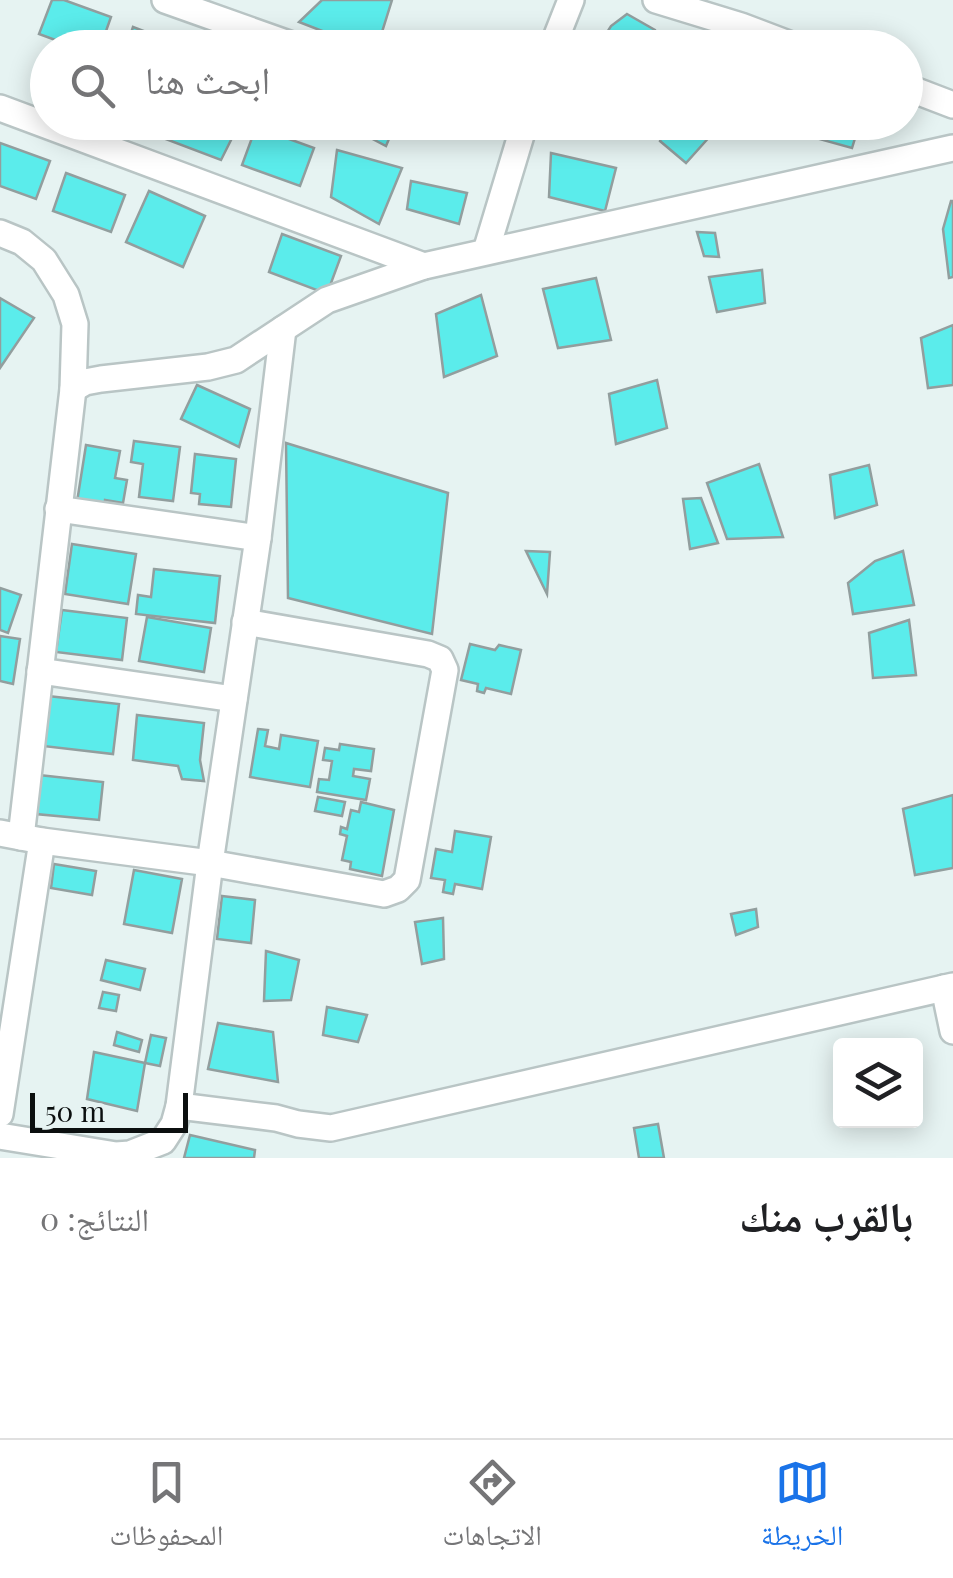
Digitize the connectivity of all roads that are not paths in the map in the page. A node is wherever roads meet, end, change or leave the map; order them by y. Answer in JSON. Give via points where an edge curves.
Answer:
{"nodes":[{"id":1,"x":165,"y":0,"type":"edge"},
{"id":2,"x":571,"y":0,"type":"edge"},
{"id":3,"x":656,"y":0,"type":"edge"},
{"id":4,"x":249,"y":30,"type":"edge"},
{"id":5,"x":559,"y":30,"type":"edge"},
{"id":6,"x":752,"y":30,"type":"edge"},
{"id":7,"x":923,"y":94,"type":"edge"},
{"id":8,"x":953,"y":105,"type":"edge"},
{"id":9,"x":0,"y":108,"type":"edge"},
{"id":10,"x":30,"y":119,"type":"edge"},
{"id":11,"x":86,"y":140,"type":"edge"},
{"id":12,"x":517,"y":140,"type":"edge"},
{"id":13,"x":953,"y":148,"type":"edge"},
{"id":14,"x":0,"y":233,"type":"edge"},
{"id":15,"x":486,"y":252,"type":"junction"},
{"id":16,"x":424,"y":266,"type":"junction"},
{"id":17,"x":283,"y":329,"type":"junction"},
{"id":18,"x":73,"y":390,"type":"junction"},
{"id":19,"x":58,"y":509,"type":"junction"},
{"id":20,"x":258,"y":538,"type":"junction"},
{"id":21,"x":246,"y":622,"type":"junction"},
{"id":22,"x":40,"y":671,"type":"junction"},
{"id":23,"x":234,"y":699,"type":"junction"},
{"id":24,"x":21,"y":837,"type":"edge"},
{"id":25,"x":210,"y":863,"type":"junction"},
{"id":26,"x":948,"y":987,"type":"edge"},
{"id":27,"x":953,"y":1030,"type":"edge"},
{"id":28,"x":179,"y":1106,"type":"junction"},
{"id":29,"x":0,"y":1114,"type":"edge"},
{"id":30,"x":0,"y":1136,"type":"edge"},
{"id":31,"x":146,"y":1154,"type":"edge"}],
"edges":[{"from":1,"to":4,"type":"street"},
{"from":2,"to":5,"type":"street"},
{"from":3,"to":6,"type":"street"},
{"from":7,"to":8,"type":"street"},
{"from":9,"to":10,"type":"street"},
{"from":11,"to":16,"type":"street"},
{"from":12,"to":15,"type":"street"},
{"from":13,"to":15,"type":"street"},
{"from":14,"to":18,"type":"street","via":[[44,260],[66,295],[75,324]]},
{"from":15,"to":16,"type":"street"},
{"from":16,"to":17,"type":"street","via":[[327,300]]},
{"from":17,"to":18,"type":"street","via":[[236,360],[101,379]]},
{"from":17,"to":20,"type":"street"},
{"from":18,"to":19,"type":"street"},
{"from":19,"to":20,"type":"street"},
{"from":19,"to":22,"type":"street"},
{"from":20,"to":21,"type":"street"},
{"from":21,"to":23,"type":"street"},
{"from":21,"to":25,"type":"street","via":[[428,654],[445,670],[407,880],[398,889],[384,894]]},
{"from":22,"to":23,"type":"street"},
{"from":22,"to":24,"type":"street"},
{"from":23,"to":25,"type":"street"},
{"from":24,"to":25,"type":"street"},
{"from":24,"to":29,"type":"street"},
{"from":25,"to":28,"type":"street"},
{"from":26,"to":27,"type":"street"},
{"from":26,"to":28,"type":"street","via":[[332,1128]]},
{"from":28,"to":31,"type":"street","via":[[174,1124]]},
{"from":30,"to":31,"type":"street","via":[[116,1156]]}]}
